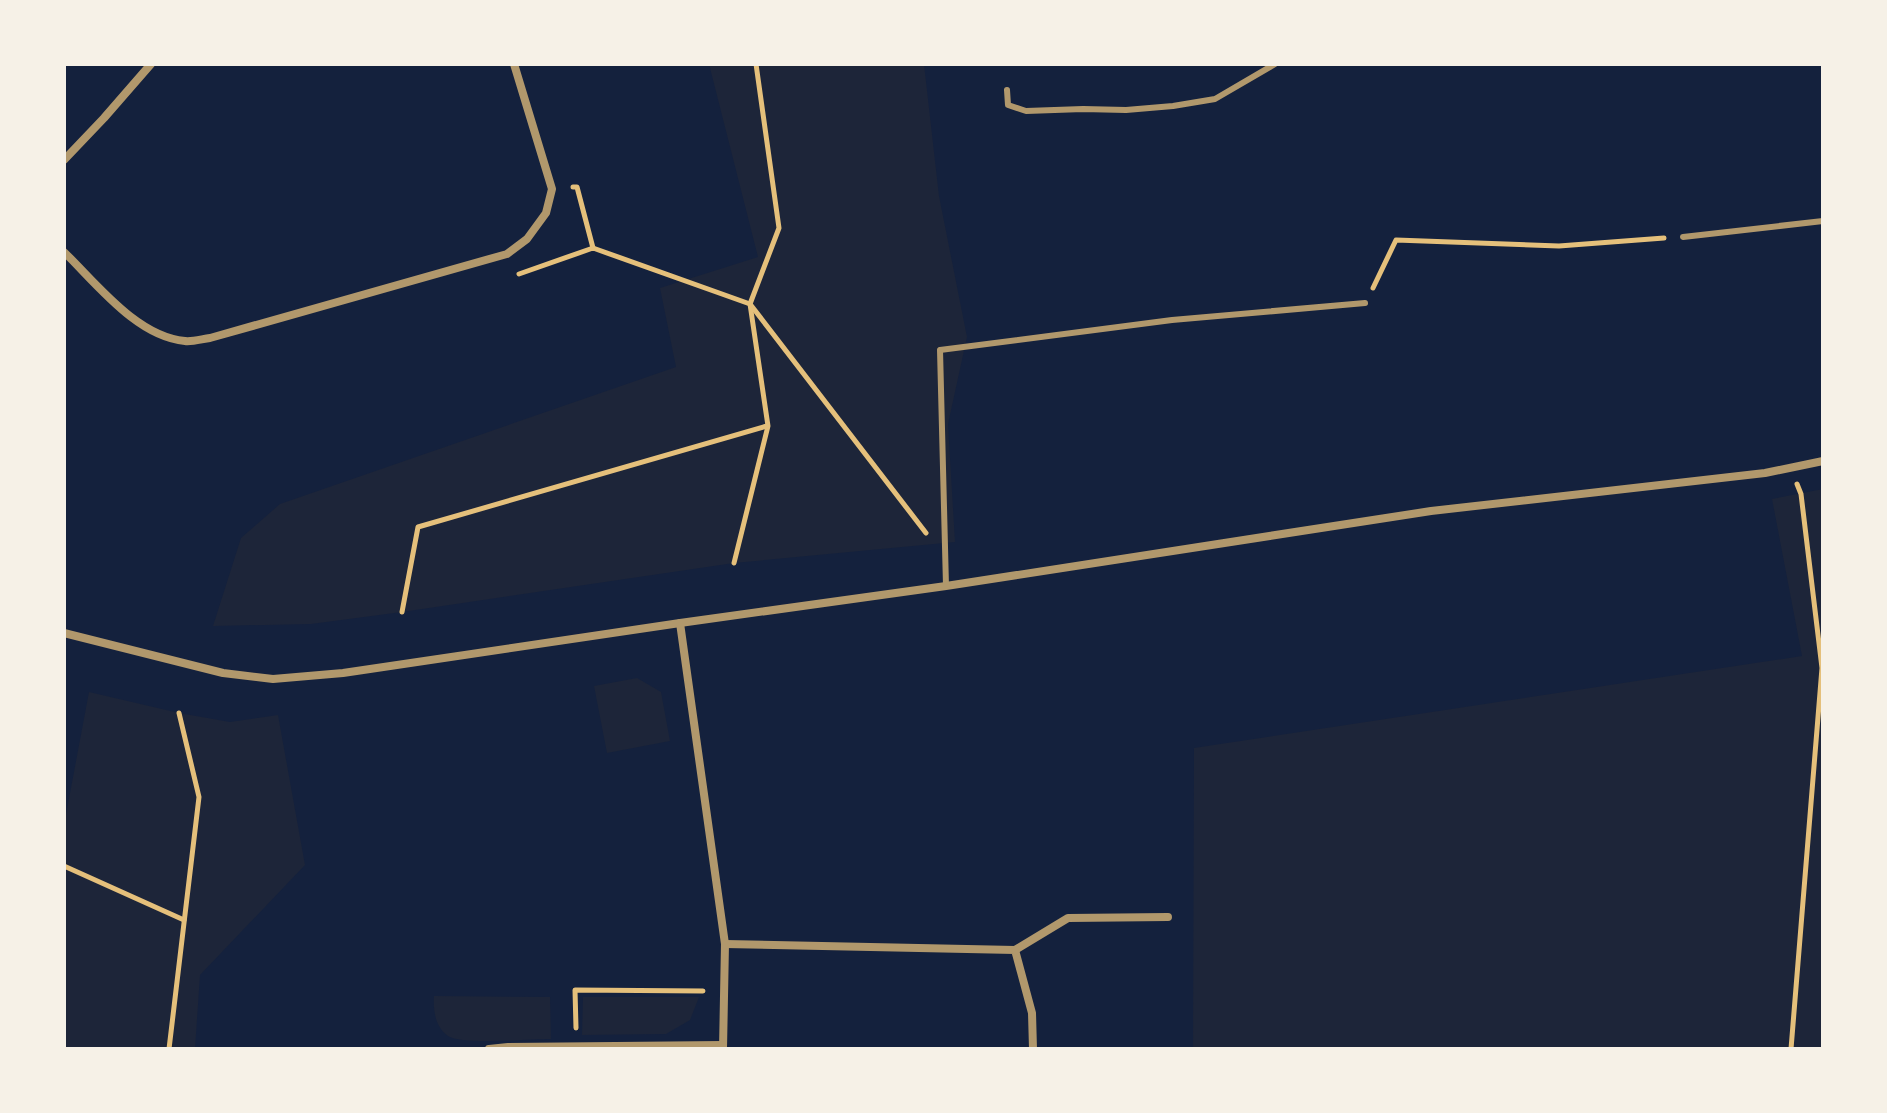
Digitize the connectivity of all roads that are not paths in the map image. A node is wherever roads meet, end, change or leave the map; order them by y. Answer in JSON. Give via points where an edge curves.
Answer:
{"nodes":[{"id":1,"x":151,"y":64,"type":"edge"},
{"id":2,"x":514,"y":64,"type":"edge"},
{"id":3,"x":1275,"y":64,"type":"edge"},
{"id":4,"x":1007,"y":90,"type":"dead end"},
{"id":5,"x":64,"y":160,"type":"edge"},
{"id":6,"x":1823,"y":221,"type":"edge"},
{"id":7,"x":1683,"y":237,"type":"road end"},
{"id":8,"x":64,"y":252,"type":"edge"},
{"id":9,"x":1365,"y":303,"type":"road end"},
{"id":10,"x":1823,"y":461,"type":"edge"},
{"id":11,"x":946,"y":586,"type":"junction"},
{"id":12,"x":680,"y":623,"type":"junction"},
{"id":13,"x":64,"y":633,"type":"edge"},
{"id":14,"x":1168,"y":917,"type":"dead end"},
{"id":15,"x":725,"y":944,"type":"junction"},
{"id":16,"x":1015,"y":950,"type":"junction"},
{"id":17,"x":723,"y":1047,"type":"edge"},
{"id":18,"x":489,"y":1049,"type":"edge"},
{"id":19,"x":1033,"y":1049,"type":"edge"}],
"edges":[{"from":1,"to":5,"type":"street"},
{"from":2,"to":8,"type":"street","via":[[552,189],[546,213],[527,239],[507,254],[185,342],[135,322]]},
{"from":3,"to":4,"type":"lane","via":[[1215,99],[1142,109],[1026,111],[1008,105]]},
{"from":6,"to":7,"type":"lane"},
{"from":9,"to":11,"type":"lane","via":[[1172,320],[940,350]]},
{"from":10,"to":11,"type":"street","via":[[1765,473],[1431,511]]},
{"from":11,"to":12,"type":"street"},
{"from":12,"to":13,"type":"street","via":[[273,679],[223,673]]},
{"from":12,"to":15,"type":"street"},
{"from":14,"to":16,"type":"street","via":[[1068,918]]},
{"from":15,"to":16,"type":"street"},
{"from":15,"to":17,"type":"street"},
{"from":16,"to":19,"type":"street","via":[[1032,1013]]},
{"from":17,"to":18,"type":"street"}]}
